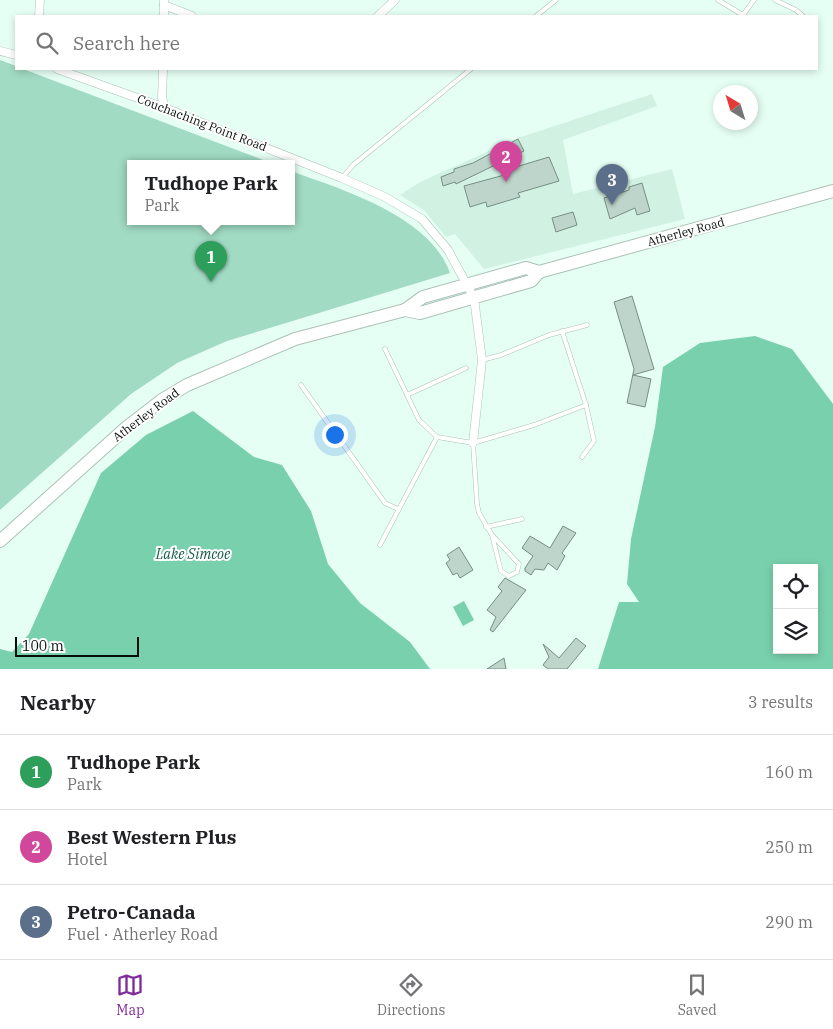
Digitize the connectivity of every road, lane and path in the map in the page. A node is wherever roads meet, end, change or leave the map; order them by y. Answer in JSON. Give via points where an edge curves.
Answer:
{"nodes":[{"id":1,"x":40,"y":0,"type":"edge"},
{"id":2,"x":396,"y":0,"type":"edge"},
{"id":3,"x":556,"y":0,"type":"edge"},
{"id":4,"x":718,"y":0,"type":"edge"},
{"id":5,"x":754,"y":0,"type":"edge"},
{"id":6,"x":775,"y":0,"type":"edge"},
{"id":7,"x":164,"y":3,"type":"edge"},
{"id":8,"x":39,"y":15,"type":"edge"},
{"id":9,"x":190,"y":15,"type":"edge"},
{"id":10,"x":379,"y":15,"type":"edge"},
{"id":11,"x":537,"y":15,"type":"edge"},
{"id":12,"x":801,"y":15,"type":"edge"},
{"id":13,"x":0,"y":51,"type":"edge"},
{"id":14,"x":15,"y":55,"type":"edge"},
{"id":15,"x":60,"y":70,"type":"edge"},
{"id":16,"x":163,"y":70,"type":"edge"},
{"id":17,"x":470,"y":70,"type":"edge"},
{"id":18,"x":165,"y":108,"type":"junction"},
{"id":19,"x":342,"y":178,"type":"junction"},
{"id":20,"x":833,"y":191,"type":"edge"},
{"id":21,"x":539,"y":272,"type":"junction"},
{"id":22,"x":468,"y":285,"type":"junction"},
{"id":23,"x":474,"y":298,"type":"junction"},
{"id":24,"x":405,"y":310,"type":"junction"},
{"id":25,"x":587,"y":325,"type":"dead end"},
{"id":26,"x":562,"y":331,"type":"junction"},
{"id":27,"x":385,"y":349,"type":"dead end"},
{"id":28,"x":482,"y":360,"type":"junction"},
{"id":29,"x":466,"y":368,"type":"dead end"},
{"id":30,"x":301,"y":385,"type":"dead end"},
{"id":31,"x":407,"y":395,"type":"junction"},
{"id":32,"x":586,"y":405,"type":"junction"},
{"id":33,"x":437,"y":437,"type":"junction"},
{"id":34,"x":473,"y":443,"type":"junction"},
{"id":35,"x":582,"y":457,"type":"dead end"},
{"id":36,"x":398,"y":509,"type":"junction"},
{"id":37,"x":522,"y":519,"type":"dead end"},
{"id":38,"x":486,"y":527,"type":"junction"},
{"id":39,"x":492,"y":535,"type":"junction"},
{"id":40,"x":0,"y":541,"type":"edge"},
{"id":41,"x":380,"y":545,"type":"dead end"}],
"edges":[{"from":1,"to":8,"type":"street"},
{"from":2,"to":10,"type":"street"},
{"from":3,"to":11,"type":"lane"},
{"from":4,"to":5,"type":"lane","via":[[743,15]]},
{"from":6,"to":12,"type":"lane"},
{"from":7,"to":9,"type":"street"},
{"from":13,"to":14,"type":"street"},
{"from":15,"to":18,"type":"street","name":"Couchaching Point Road"},
{"from":16,"to":18,"type":"street"},
{"from":17,"to":19,"type":"lane","via":[[353,165]]},
{"from":18,"to":19,"type":"street","name":"Couchaching Point Road"},
{"from":19,"to":22,"type":"street","name":"Couchaching Point Road","via":[[385,197],[422,219],[448,250]]},
{"from":20,"to":21,"type":"highway","name":"Atherley Road"},
{"from":21,"to":22,"type":"highway","name":"Atherley Road","via":[[526,268]]},
{"from":21,"to":23,"type":"highway","name":"Atherley Road","via":[[531,281]]},
{"from":22,"to":23,"type":"street","name":"Couchaching Point Road"},
{"from":22,"to":24,"type":"highway","name":"Atherley Road","via":[[423,297]]},
{"from":23,"to":24,"type":"highway","name":"Atherley Road","via":[[420,313]]},
{"from":23,"to":28,"type":"street","name":"Couchaching Point Road"},
{"from":24,"to":40,"type":"highway","name":"Atherley Road","via":[[294,339],[186,385],[127,427]]},
{"from":25,"to":26,"type":"lane"},
{"from":26,"to":28,"type":"lane"},
{"from":26,"to":32,"type":"lane"},
{"from":27,"to":31,"type":"lane"},
{"from":28,"to":34,"type":"street","name":"Couchaching Point Road"},
{"from":29,"to":31,"type":"lane"},
{"from":30,"to":36,"type":"lane","via":[[385,503]]},
{"from":31,"to":33,"type":"lane","via":[[419,420]]},
{"from":32,"to":34,"type":"lane"},
{"from":32,"to":35,"type":"lane","via":[[594,441]]},
{"from":33,"to":34,"type":"lane"},
{"from":33,"to":36,"type":"lane"},
{"from":34,"to":38,"type":"lane","via":[[477,504]]},
{"from":36,"to":41,"type":"lane"},
{"from":37,"to":38,"type":"lane"},
{"from":38,"to":39,"type":"lane"},
{"from":39,"to":39,"type":"lane","via":[[519,564],[517,572],[509,576],[501,571]]}]}
